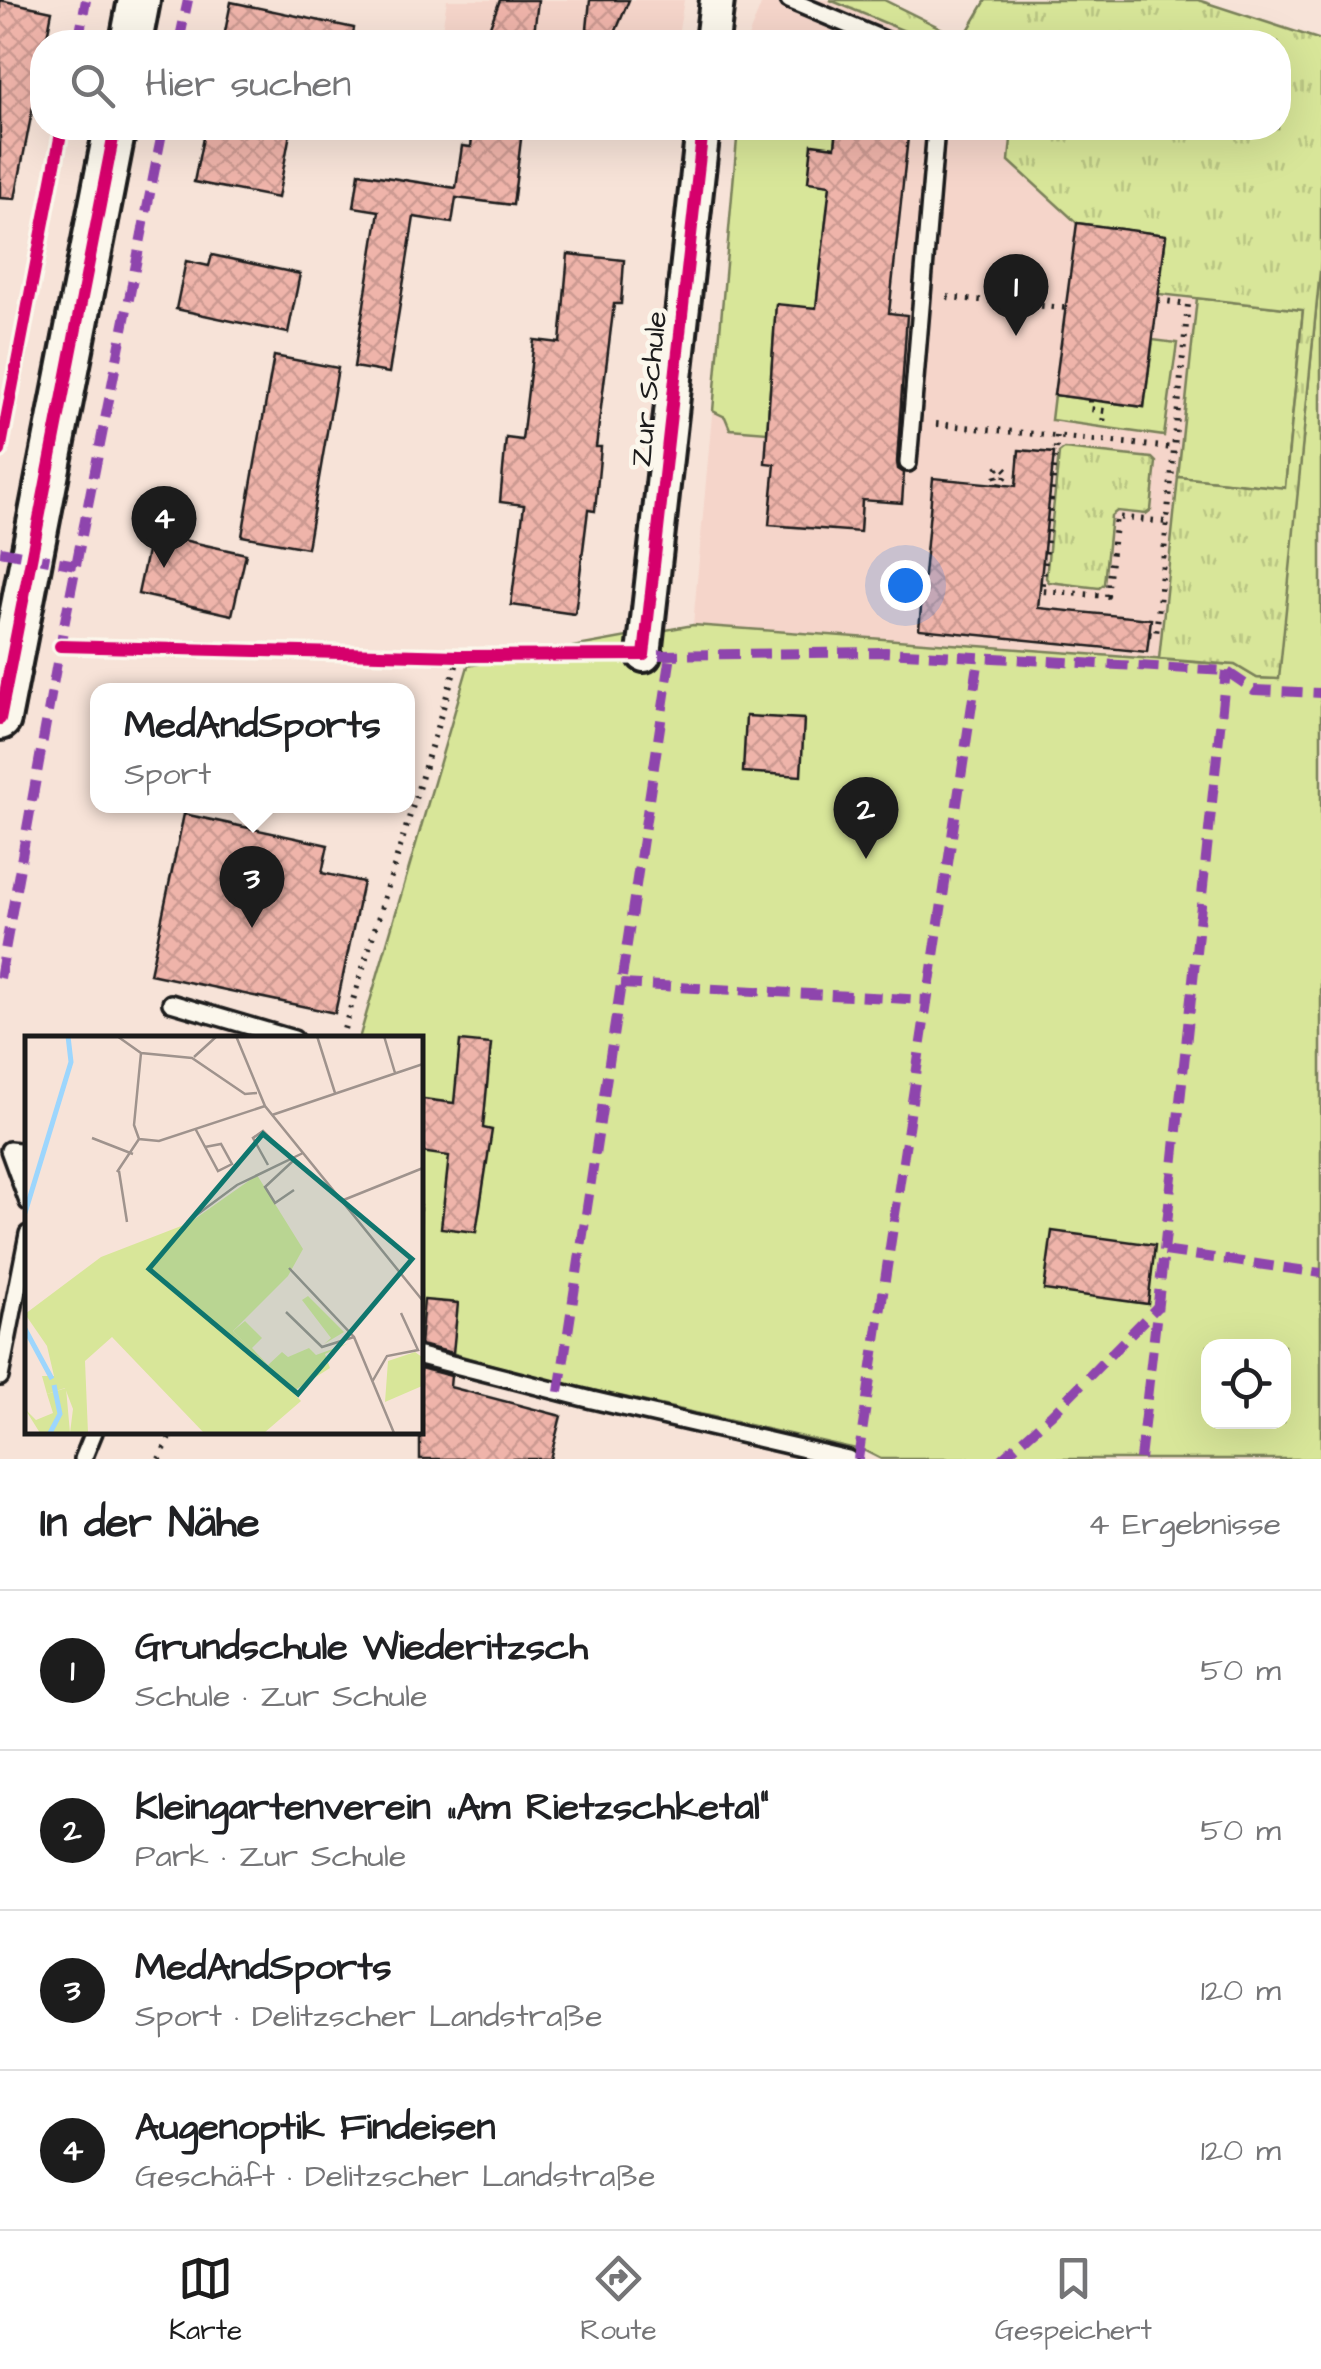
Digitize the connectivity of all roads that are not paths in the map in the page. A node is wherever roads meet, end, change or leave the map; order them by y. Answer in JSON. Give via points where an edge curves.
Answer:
{"nodes":[{"id":1,"x":139,"y":0,"type":"edge"},
{"id":2,"x":717,"y":0,"type":"edge"},
{"id":3,"x":789,"y":0,"type":"edge"},
{"id":4,"x":133,"y":30,"type":"edge"},
{"id":5,"x":713,"y":30,"type":"edge"},
{"id":6,"x":860,"y":30,"type":"edge"},
{"id":7,"x":113,"y":140,"type":"edge"},
{"id":8,"x":702,"y":140,"type":"edge"},
{"id":9,"x":935,"y":140,"type":"edge"},
{"id":10,"x":908,"y":463,"type":"dead end"},
{"id":11,"x":644,"y":655,"type":"road end"},
{"id":12,"x":2,"y":696,"type":"edge"},
{"id":13,"x":171,"y":1003,"type":"dead end"},
{"id":14,"x":284,"y":1036,"type":"edge"},
{"id":15,"x":4,"y":1149,"type":"edge"},
{"id":16,"x":25,"y":1195,"type":"edge"},
{"id":17,"x":25,"y":1249,"type":"edge"},
{"id":18,"x":422,"y":1357,"type":"edge"},
{"id":19,"x":0,"y":1377,"type":"edge"},
{"id":20,"x":93,"y":1434,"type":"edge"},
{"id":21,"x":83,"y":1459,"type":"edge"},
{"id":22,"x":848,"y":1459,"type":"edge"}],
"edges":[{"from":1,"to":4,"type":"street"},
{"from":2,"to":5,"type":"street"},
{"from":3,"to":6,"type":"lane"},
{"from":7,"to":12,"type":"street"},
{"from":8,"to":11,"type":"street","name":"Zur Schule"},
{"from":9,"to":10,"type":"lane"},
{"from":13,"to":14,"type":"lane"},
{"from":15,"to":16,"type":"lane"},
{"from":17,"to":19,"type":"lane"},
{"from":18,"to":22,"type":"lane"},
{"from":20,"to":21,"type":"lane"}]}
